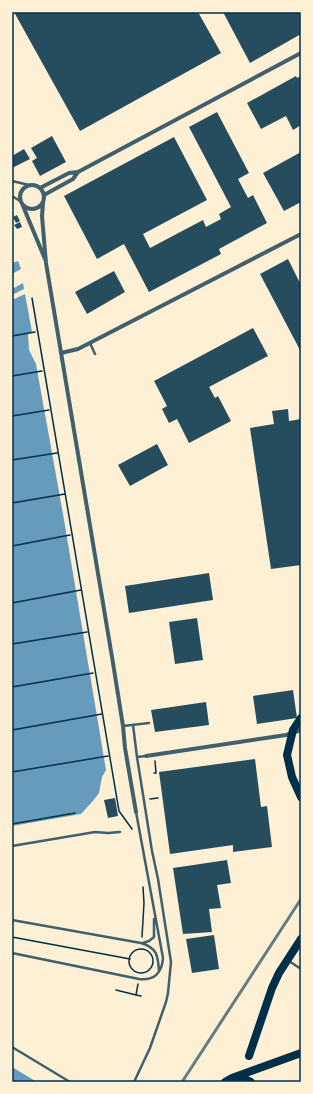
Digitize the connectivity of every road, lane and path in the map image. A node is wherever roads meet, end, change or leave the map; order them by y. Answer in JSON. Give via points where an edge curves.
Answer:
{"nodes":[{"id":1,"x":301,"y":53,"type":"edge"},
{"id":2,"x":78,"y":172,"type":"junction"},
{"id":3,"x":12,"y":181,"type":"edge"},
{"id":4,"x":29,"y":185,"type":"junction"},
{"id":5,"x":40,"y":188,"type":"junction"},
{"id":6,"x":44,"y":195,"type":"junction"},
{"id":7,"x":12,"y":196,"type":"edge"},
{"id":8,"x":22,"y":203,"type":"junction"},
{"id":9,"x":43,"y":203,"type":"junction"},
{"id":10,"x":301,"y":234,"type":"edge"},
{"id":11,"x":46,"y":263,"type":"junction"},
{"id":12,"x":32,"y":298,"type":"dead end"},
{"id":13,"x":35,"y":332,"type":"dead end"},
{"id":14,"x":12,"y":336,"type":"edge"},
{"id":15,"x":90,"y":343,"type":"junction"},
{"id":16,"x":61,"y":353,"type":"junction"},
{"id":17,"x":95,"y":354,"type":"dead end"},
{"id":18,"x":42,"y":371,"type":"dead end"},
{"id":19,"x":12,"y":376,"type":"edge"},
{"id":20,"x":49,"y":410,"type":"dead end"},
{"id":21,"x":12,"y":416,"type":"edge"},
{"id":22,"x":57,"y":453,"type":"dead end"},
{"id":23,"x":12,"y":460,"type":"edge"},
{"id":24,"x":65,"y":494,"type":"dead end"},
{"id":25,"x":12,"y":503,"type":"edge"},
{"id":26,"x":70,"y":535,"type":"dead end"},
{"id":27,"x":12,"y":546,"type":"edge"},
{"id":28,"x":81,"y":590,"type":"dead end"},
{"id":29,"x":12,"y":603,"type":"edge"},
{"id":30,"x":87,"y":632,"type":"dead end"},
{"id":31,"x":12,"y":644,"type":"edge"},
{"id":32,"x":93,"y":673,"type":"dead end"},
{"id":33,"x":12,"y":687,"type":"edge"},
{"id":34,"x":102,"y":714,"type":"dead end"},
{"id":35,"x":301,"y":718,"type":"edge"},
{"id":36,"x":149,"y":723,"type":"dead end"},
{"id":37,"x":133,"y":725,"type":"junction"},
{"id":38,"x":123,"y":726,"type":"junction"},
{"id":39,"x":12,"y":730,"type":"edge"},
{"id":40,"x":301,"y":730,"type":"edge"},
{"id":41,"x":154,"y":755,"type":"junction"},
{"id":42,"x":108,"y":756,"type":"dead end"},
{"id":43,"x":137,"y":756,"type":"junction"},
{"id":44,"x":146,"y":756,"type":"joint"},
{"id":45,"x":12,"y":772,"type":"edge"},
{"id":46,"x":154,"y":773,"type":"dead end"},
{"id":47,"x":301,"y":797,"type":"edge"},
{"id":48,"x":158,"y":798,"type":"dead end"},
{"id":49,"x":144,"y":800,"type":"junction"},
{"id":50,"x":136,"y":812,"type":"joint"},
{"id":51,"x":75,"y":813,"type":"dead end"},
{"id":52,"x":12,"y":824,"type":"edge"},
{"id":53,"x":120,"y":832,"type":"dead end"},
{"id":54,"x":134,"y":832,"type":"dead end"},
{"id":55,"x":12,"y":846,"type":"edge"},
{"id":56,"x":143,"y":884,"type":"dead end"},
{"id":57,"x":154,"y":908,"type":"junction"},
{"id":58,"x":12,"y":920,"type":"edge"},
{"id":59,"x":12,"y":937,"type":"edge"},
{"id":60,"x":301,"y":939,"type":"edge"},
{"id":61,"x":141,"y":943,"type":"junction"},
{"id":62,"x":12,"y":953,"type":"edge"},
{"id":63,"x":130,"y":958,"type":"junction"},
{"id":64,"x":287,"y":960,"type":"junction"},
{"id":65,"x":301,"y":969,"type":"edge"},
{"id":66,"x":159,"y":971,"type":"junction"},
{"id":67,"x":139,"y":979,"type":"junction"},
{"id":68,"x":116,"y":990,"type":"dead end"},
{"id":69,"x":136,"y":995,"type":"junction"},
{"id":70,"x":141,"y":996,"type":"dead end"},
{"id":71,"x":12,"y":1048,"type":"edge"},
{"id":72,"x":301,"y":1052,"type":"edge"},
{"id":73,"x":249,"y":1056,"type":"dead end"},
{"id":74,"x":229,"y":1080,"type":"edge"},
{"id":75,"x":70,"y":1082,"type":"edge"},
{"id":76,"x":134,"y":1082,"type":"edge"},
{"id":77,"x":251,"y":1082,"type":"edge"}],
"edges":[{"from":1,"to":2,"type":"street"},
{"from":2,"to":5,"type":"street","via":[[69,173]]},
{"from":2,"to":6,"type":"street","via":[[73,179]]},
{"from":3,"to":4,"type":"lane"},
{"from":4,"to":5,"type":"street"},
{"from":4,"to":8,"type":"street","via":[[21,191]]},
{"from":5,"to":6,"type":"street"},
{"from":6,"to":9,"type":"street"},
{"from":7,"to":8,"type":"lane"},
{"from":8,"to":9,"type":"street","via":[[31,209],[36,209]]},
{"from":8,"to":11,"type":"street"},
{"from":9,"to":11,"type":"street"},
{"from":10,"to":15,"type":"street"},
{"from":11,"to":16,"type":"street"},
{"from":12,"to":54,"type":"path","via":[[119,811]]},
{"from":13,"to":14,"type":"path"},
{"from":15,"to":16,"type":"street"},
{"from":15,"to":17,"type":"lane"},
{"from":16,"to":38,"type":"street"},
{"from":18,"to":19,"type":"path"},
{"from":20,"to":21,"type":"path"},
{"from":22,"to":23,"type":"path"},
{"from":24,"to":25,"type":"path"},
{"from":26,"to":27,"type":"path"},
{"from":28,"to":29,"type":"path"},
{"from":30,"to":31,"type":"path"},
{"from":32,"to":33,"type":"path"},
{"from":34,"to":39,"type":"path"},
{"from":35,"to":47,"type":"main road","via":[[293,730],[287,755],[292,777]]},
{"from":36,"to":37,"type":"lane"},
{"from":37,"to":38,"type":"lane"},
{"from":37,"to":43,"type":"lane"},
{"from":38,"to":50,"type":"street"},
{"from":40,"to":41,"type":"street","via":[[286,735]]},
{"from":41,"to":44,"type":"street"},
{"from":41,"to":46,"type":"path"},
{"from":42,"to":45,"type":"path"},
{"from":43,"to":44,"type":"lane"},
{"from":43,"to":49,"type":"lane"},
{"from":48,"to":49,"type":"path"},
{"from":49,"to":76,"type":"lane","via":[[170,962],[166,1002],[150,1048]]},
{"from":50,"to":57,"type":"lane"},
{"from":51,"to":52,"type":"path"},
{"from":53,"to":55,"type":"lane","via":[[95,832]]},
{"from":56,"to":61,"type":"path"},
{"from":57,"to":61,"type":"lane","via":[[154,936],[150,941]]},
{"from":57,"to":66,"type":"lane","via":[[163,958],[163,965]]},
{"from":58,"to":61,"type":"lane"},
{"from":59,"to":63,"type":"path"},
{"from":60,"to":64,"type":"main road"},
{"from":61,"to":66,"type":"lane","via":[[156,952]]},
{"from":62,"to":67,"type":"lane"},
{"from":63,"to":63,"type":"path","via":[[132,969],[139,972],[150,968],[153,961],[151,954],[145,949],[133,952]]},
{"from":64,"to":65,"type":"lane"},
{"from":64,"to":73,"type":"main road","via":[[272,988]]},
{"from":66,"to":67,"type":"lane","via":[[156,976],[146,980]]},
{"from":67,"to":69,"type":"path"},
{"from":68,"to":69,"type":"path"},
{"from":69,"to":70,"type":"path"},
{"from":71,"to":75,"type":"lane"},
{"from":72,"to":74,"type":"main road"},
{"from":74,"to":77,"type":"main road","via":[[246,1079]]}]}
